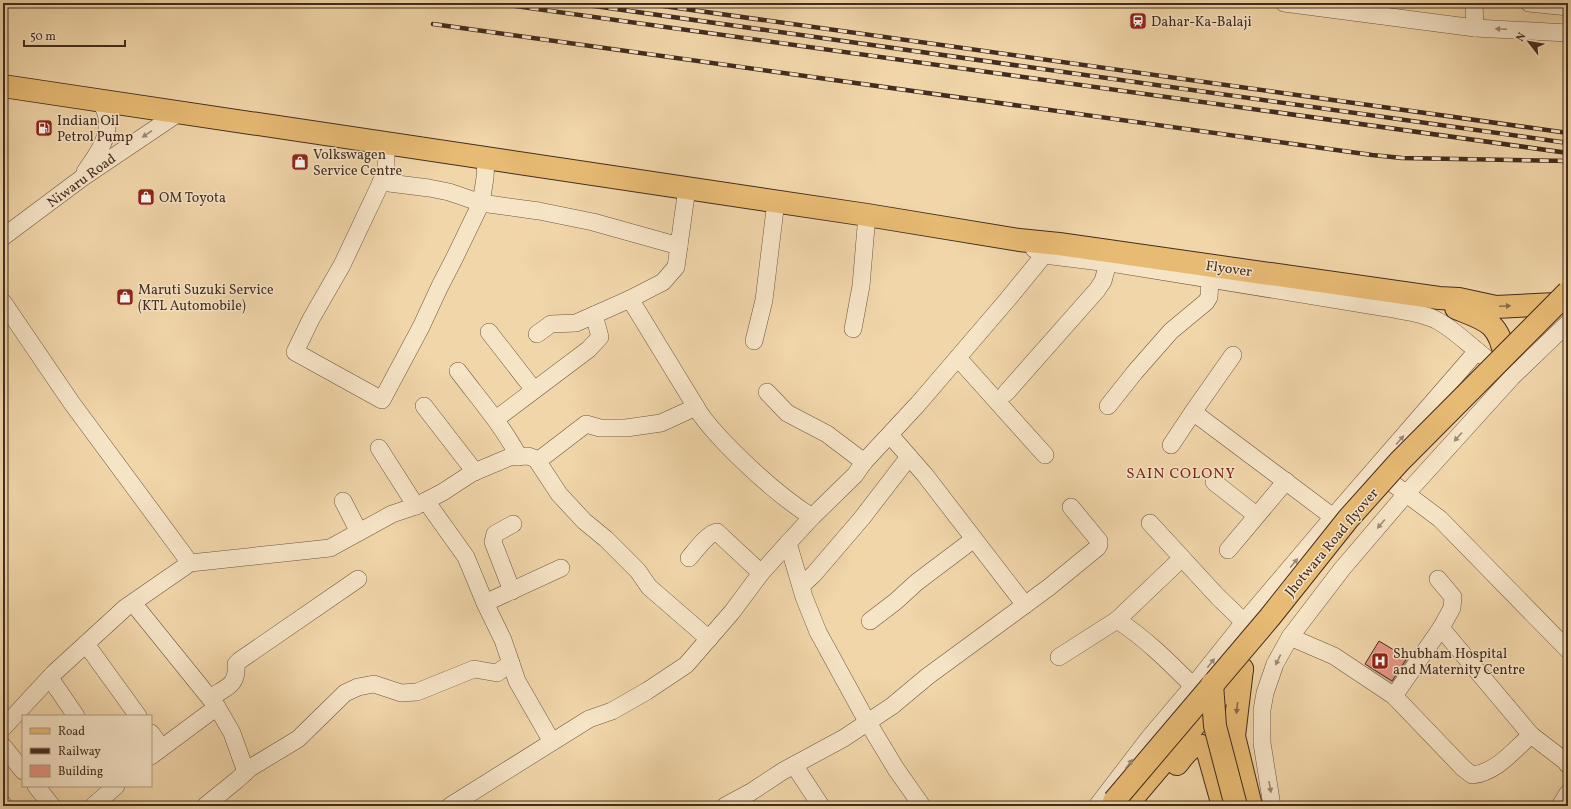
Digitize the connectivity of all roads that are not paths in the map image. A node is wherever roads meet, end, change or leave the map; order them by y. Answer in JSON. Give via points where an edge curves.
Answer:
{"nodes":[{"id":1,"x":1284,"y":3,"type":"edge"},
{"id":2,"x":1474,"y":3,"type":"edge"},
{"id":3,"x":1529,"y":3,"type":"edge"},
{"id":4,"x":1568,"y":7,"type":"edge"},
{"id":5,"x":1475,"y":28,"type":"junction"},
{"id":6,"x":1568,"y":33,"type":"edge"},
{"id":7,"x":3,"y":86,"type":"edge"},
{"id":8,"x":101,"y":100,"type":"junction"},
{"id":9,"x":180,"y":112,"type":"junction"},
{"id":10,"x":386,"y":143,"type":"junction"},
{"id":11,"x":486,"y":158,"type":"junction"},
{"id":12,"x":82,"y":178,"type":"junction"},
{"id":13,"x":381,"y":182,"type":"junction"},
{"id":14,"x":687,"y":188,"type":"junction"},
{"id":15,"x":776,"y":202,"type":"junction"},
{"id":16,"x":481,"y":203,"type":"junction"},
{"id":17,"x":867,"y":215,"type":"junction"},
{"id":18,"x":3,"y":237,"type":"edge"},
{"id":19,"x":679,"y":246,"type":"junction"},
{"id":20,"x":1052,"y":249,"type":"junction"},
{"id":21,"x":1108,"y":263,"type":"junction"},
{"id":22,"x":1210,"y":280,"type":"junction"},
{"id":23,"x":1439,"y":298,"type":"junction"},
{"id":24,"x":630,"y":299,"type":"junction"},
{"id":25,"x":3,"y":302,"type":"edge"},
{"id":26,"x":1564,"y":302,"type":"edge"},
{"id":27,"x":594,"y":315,"type":"junction"},
{"id":28,"x":1568,"y":323,"type":"edge"},
{"id":29,"x":852,"y":329,"type":"dead end"},
{"id":30,"x":489,"y":332,"type":"dead end"},
{"id":31,"x":537,"y":334,"type":"dead end"},
{"id":32,"x":754,"y":341,"type":"dead end"},
{"id":33,"x":1477,"y":351,"type":"junction"},
{"id":34,"x":1233,"y":355,"type":"dead end"},
{"id":35,"x":1505,"y":357,"type":"junction"},
{"id":36,"x":958,"y":358,"type":"junction"},
{"id":37,"x":458,"y":371,"type":"dead end"},
{"id":38,"x":1512,"y":377,"type":"junction"},
{"id":39,"x":534,"y":390,"type":"junction"},
{"id":40,"x":767,"y":392,"type":"dead end"},
{"id":41,"x":1006,"y":394,"type":"dead end"},
{"id":42,"x":424,"y":406,"type":"dead end"},
{"id":43,"x":1108,"y":406,"type":"dead end"},
{"id":44,"x":696,"y":407,"type":"junction"},
{"id":45,"x":1193,"y":412,"type":"junction"},
{"id":46,"x":496,"y":419,"type":"junction"},
{"id":47,"x":890,"y":435,"type":"junction"},
{"id":48,"x":1171,"y":445,"type":"dead end"},
{"id":49,"x":379,"y":448,"type":"dead end"},
{"id":50,"x":1045,"y":455,"type":"dead end"},
{"id":51,"x":519,"y":457,"type":"junction"},
{"id":52,"x":909,"y":457,"type":"junction"},
{"id":53,"x":536,"y":459,"type":"junction"},
{"id":54,"x":864,"y":462,"type":"junction"},
{"id":55,"x":1374,"y":469,"type":"junction"},
{"id":56,"x":475,"y":472,"type":"junction"},
{"id":57,"x":1286,"y":481,"type":"junction"},
{"id":58,"x":1214,"y":482,"type":"dead end"},
{"id":59,"x":1406,"y":494,"type":"junction"},
{"id":60,"x":343,"y":501,"type":"dead end"},
{"id":61,"x":421,"y":504,"type":"junction"},
{"id":62,"x":1071,"y":507,"type":"dead end"},
{"id":63,"x":1256,"y":515,"type":"junction"},
{"id":64,"x":812,"y":517,"type":"junction"},
{"id":65,"x":1333,"y":517,"type":"junction"},
{"id":66,"x":1150,"y":523,"type":"dead end"},
{"id":67,"x":513,"y":524,"type":"dead end"},
{"id":68,"x":359,"y":532,"type":"junction"},
{"id":69,"x":974,"y":539,"type":"junction"},
{"id":70,"x":788,"y":543,"type":"junction"},
{"id":71,"x":1228,"y":550,"type":"dead end"},
{"id":72,"x":689,"y":558,"type":"dead end"},
{"id":73,"x":1182,"y":558,"type":"junction"},
{"id":74,"x":190,"y":563,"type":"junction"},
{"id":75,"x":562,"y":568,"type":"dead end"},
{"id":76,"x":761,"y":573,"type":"junction"},
{"id":77,"x":358,"y":579,"type":"dead end"},
{"id":78,"x":1438,"y":579,"type":"dead end"},
{"id":79,"x":802,"y":585,"type":"junction"},
{"id":80,"x":512,"y":591,"type":"junction"},
{"id":81,"x":133,"y":603,"type":"junction"},
{"id":82,"x":485,"y":603,"type":"junction"},
{"id":83,"x":1025,"y":605,"type":"junction"},
{"id":84,"x":1117,"y":620,"type":"junction"},
{"id":85,"x":870,"y":621,"type":"dead end"},
{"id":86,"x":1244,"y":622,"type":"junction"},
{"id":87,"x":1441,"y":628,"type":"junction"},
{"id":88,"x":1290,"y":637,"type":"junction"},
{"id":89,"x":709,"y":640,"type":"junction"},
{"id":90,"x":86,"y":644,"type":"junction"},
{"id":91,"x":1568,"y":650,"type":"edge"},
{"id":92,"x":1059,"y":657,"type":"dead end"},
{"id":93,"x":511,"y":663,"type":"junction"},
{"id":94,"x":1242,"y":669,"type":"junction"},
{"id":95,"x":50,"y":678,"type":"junction"},
{"id":96,"x":1203,"y":685,"type":"junction"},
{"id":97,"x":1394,"y":696,"type":"junction"},
{"id":98,"x":214,"y":702,"type":"junction"},
{"id":99,"x":75,"y":715,"type":"edge"},
{"id":100,"x":137,"y":715,"type":"edge"},
{"id":101,"x":868,"y":722,"type":"junction"},
{"id":102,"x":3,"y":728,"type":"edge"},
{"id":103,"x":1531,"y":735,"type":"junction"},
{"id":104,"x":152,"y":737,"type":"edge"},
{"id":105,"x":552,"y":742,"type":"junction"},
{"id":106,"x":3,"y":746,"type":"edge"},
{"id":107,"x":156,"y":752,"type":"edge"},
{"id":108,"x":794,"y":765,"type":"junction"},
{"id":109,"x":1568,"y":765,"type":"edge"},
{"id":110,"x":22,"y":769,"type":"edge"},
{"id":111,"x":246,"y":772,"type":"junction"},
{"id":112,"x":37,"y":787,"type":"edge"},
{"id":113,"x":115,"y":787,"type":"edge"},
{"id":114,"x":1568,"y":793,"type":"edge"},
{"id":115,"x":472,"y":800,"type":"edge"},
{"id":116,"x":1130,"y":801,"type":"edge"},
{"id":117,"x":52,"y":806,"type":"edge"},
{"id":118,"x":93,"y":806,"type":"edge"},
{"id":119,"x":205,"y":806,"type":"edge"},
{"id":120,"x":450,"y":806,"type":"edge"},
{"id":121,"x":725,"y":806,"type":"edge"},
{"id":122,"x":821,"y":806,"type":"edge"},
{"id":123,"x":922,"y":806,"type":"edge"},
{"id":124,"x":1097,"y":806,"type":"edge"},
{"id":125,"x":1109,"y":806,"type":"edge"},
{"id":126,"x":1223,"y":806,"type":"edge"},
{"id":127,"x":1236,"y":806,"type":"edge"},
{"id":128,"x":1251,"y":806,"type":"edge"},
{"id":129,"x":1272,"y":806,"type":"edge"},
{"id":130,"x":1560,"y":806,"type":"edge"}],
"edges":[{"from":1,"to":5,"type":"street"},
{"from":2,"to":5,"type":"street"},
{"from":3,"to":4,"type":"street"},
{"from":6,"to":5,"type":"street","one_way":true},
{"from":7,"to":8,"type":"main road","name":"Flyover"},
{"from":8,"to":9,"type":"main road","name":"Flyover"},
{"from":8,"to":12,"type":"street","via":[[107,119],[106,133],[101,147]]},
{"from":9,"to":10,"type":"main road","name":"Flyover"},
{"from":9,"to":12,"type":"street","name":"Niwaru Road","one_way":true},
{"from":10,"to":11,"type":"main road","name":"Flyover"},
{"from":10,"to":13,"type":"street","via":[[386,172]]},
{"from":11,"to":14,"type":"main road","name":"Flyover"},
{"from":11,"to":16,"type":"street"},
{"from":12,"to":18,"type":"street","name":"Niwaru Road"},
{"from":13,"to":16,"type":"street","via":[[449,192]]},
{"from":13,"to":16,"type":"street","via":[[342,265],[295,352],[382,400],[456,258]]},
{"from":14,"to":15,"type":"main road","name":"Flyover"},
{"from":14,"to":19,"type":"street"},
{"from":15,"to":17,"type":"main road","name":"Flyover"},
{"from":15,"to":32,"type":"street","via":[[764,300]]},
{"from":16,"to":19,"type":"street","via":[[593,222]]},
{"from":17,"to":20,"type":"main road","name":"Flyover","via":[[1019,240]]},
{"from":17,"to":29,"type":"street","via":[[861,286]]},
{"from":19,"to":24,"type":"street","via":[[676,267],[671,274],[662,282]]},
{"from":20,"to":21,"type":"street"},
{"from":20,"to":23,"type":"main road","name":"Flyover"},
{"from":20,"to":36,"type":"street"},
{"from":21,"to":22,"type":"street"},
{"from":21,"to":41,"type":"street","via":[[1103,281],[1097,290]]},
{"from":22,"to":33,"type":"street","via":[[1417,315],[1437,321]]},
{"from":22,"to":43,"type":"street","via":[[1206,302],[1172,331]]},
{"from":23,"to":26,"type":"main road","name":"Flyover","one_way":true,"via":[[1459,299],[1496,307]]},
{"from":23,"to":35,"type":"main road","name":"Flyover","via":[[1494,327],[1502,340]]},
{"from":24,"to":27,"type":"street"},
{"from":24,"to":44,"type":"street"},
{"from":25,"to":74,"type":"street","via":[[71,402]]},
{"from":26,"to":35,"type":"main road","name":"Jhotwara Road flyover","bridge":true},
{"from":26,"to":94,"type":"main road","name":"Jhotwara Road flyover","via":[[1360,520]]},
{"from":27,"to":31,"type":"street","via":[[576,323],[552,324]]},
{"from":27,"to":39,"type":"street","via":[[600,337],[589,349]]},
{"from":28,"to":38,"type":"street"},
{"from":30,"to":39,"type":"street"},
{"from":33,"to":38,"type":"street"},
{"from":55,"to":33,"type":"street","one_way":true},
{"from":34,"to":45,"type":"street"},
{"from":35,"to":96,"type":"main road","name":"Jhotwara Road flyover","bridge":true,"via":[[1399,462],[1348,519],[1270,617]]},
{"from":36,"to":47,"type":"street"},
{"from":36,"to":50,"type":"street"},
{"from":37,"to":46,"type":"street"},
{"from":38,"to":59,"type":"street","one_way":true},
{"from":39,"to":46,"type":"street"},
{"from":40,"to":54,"type":"street","via":[[787,413],[827,434]]},
{"from":42,"to":56,"type":"street"},
{"from":44,"to":53,"type":"street","via":[[661,423],[626,428],[600,428],[586,424],[539,460]]},
{"from":44,"to":64,"type":"street","via":[[707,423],[737,455],[770,486]]},
{"from":45,"to":48,"type":"street"},
{"from":45,"to":57,"type":"street"},
{"from":46,"to":51,"type":"street"},
{"from":47,"to":52,"type":"street"},
{"from":47,"to":54,"type":"street"},
{"from":49,"to":61,"type":"street"},
{"from":51,"to":53,"type":"street","via":[[528,456]]},
{"from":51,"to":56,"type":"street","via":[[510,457]]},
{"from":52,"to":69,"type":"street"},
{"from":52,"to":79,"type":"street","via":[[862,518]]},
{"from":53,"to":89,"type":"street","via":[[559,494],[584,521],[638,571],[649,587]]},
{"from":54,"to":64,"type":"street","via":[[855,475]]},
{"from":55,"to":59,"type":"street"},
{"from":55,"to":65,"type":"street"},
{"from":56,"to":61,"type":"street"},
{"from":57,"to":63,"type":"street"},
{"from":57,"to":65,"type":"street"},
{"from":58,"to":63,"type":"street"},
{"from":59,"to":88,"type":"street","one_way":true,"via":[[1342,569]]},
{"from":59,"to":91,"type":"street","via":[[1440,519]]},
{"from":60,"to":68,"type":"street"},
{"from":61,"to":68,"type":"street","via":[[392,514]]},
{"from":61,"to":82,"type":"street","via":[[466,557]]},
{"from":62,"to":83,"type":"street","via":[[1099,541],[1099,545]]},
{"from":63,"to":71,"type":"street"},
{"from":64,"to":70,"type":"street"},
{"from":86,"to":65,"type":"street","one_way":true},
{"from":66,"to":73,"type":"street"},
{"from":67,"to":80,"type":"street","via":[[495,534],[493,542]]},
{"from":68,"to":74,"type":"street","via":[[330,548]]},
{"from":69,"to":83,"type":"street"},
{"from":69,"to":85,"type":"street"},
{"from":70,"to":76,"type":"street"},
{"from":70,"to":79,"type":"street"},
{"from":72,"to":76,"type":"street","via":[[709,536],[717,532]]},
{"from":73,"to":84,"type":"street"},
{"from":73,"to":86,"type":"street"},
{"from":74,"to":81,"type":"street"},
{"from":75,"to":80,"type":"street"},
{"from":76,"to":89,"type":"street"},
{"from":77,"to":98,"type":"street","via":[[239,661],[236,664],[237,673],[233,683]]},
{"from":78,"to":87,"type":"street","via":[[1453,597],[1452,608]]},
{"from":79,"to":101,"type":"street","via":[[818,632]]},
{"from":80,"to":82,"type":"street"},
{"from":81,"to":90,"type":"street"},
{"from":81,"to":98,"type":"street"},
{"from":82,"to":93,"type":"street"},
{"from":83,"to":101,"type":"street"},
{"from":84,"to":92,"type":"street"},
{"from":84,"to":96,"type":"street"},
{"from":96,"to":86,"type":"street","one_way":true},
{"from":87,"to":97,"type":"street"},
{"from":87,"to":103,"type":"street"},
{"from":88,"to":97,"type":"street","via":[[1334,656]]},
{"from":88,"to":129,"type":"street","one_way":true,"via":[[1275,664],[1262,710],[1262,743]]},
{"from":89,"to":105,"type":"street","via":[[686,665],[646,691],[612,711],[590,719]]},
{"from":90,"to":95,"type":"street"},
{"from":90,"to":100,"type":"street"},
{"from":93,"to":105,"type":"street","via":[[517,681]]},
{"from":93,"to":111,"type":"street","via":[[497,672],[474,669],[417,692],[401,693],[374,684],[358,687],[345,693],[298,739]]},
{"from":94,"to":116,"type":"main road","name":"Jhotwara Road flyover"},
{"from":94,"to":128,"type":"main road","one_way":true,"via":[[1234,736]]},
{"from":95,"to":99,"type":"street"},
{"from":95,"to":102,"type":"street"},
{"from":124,"to":96,"type":"street","one_way":true,"via":[[1149,738]]},
{"from":96,"to":125,"type":"main road","name":"Jhotwara Road flyover","bridge":true},
{"from":96,"to":127,"type":"main road","bridge":true},
{"from":97,"to":103,"type":"street","via":[[1472,775],[1492,769]]},
{"from":98,"to":107,"type":"street"},
{"from":98,"to":111,"type":"street","via":[[232,733]]},
{"from":101,"to":108,"type":"street"},
{"from":101,"to":123,"type":"street"},
{"from":103,"to":109,"type":"street"},
{"from":104,"to":107,"type":"street"},
{"from":105,"to":115,"type":"street"},
{"from":106,"to":110,"type":"street"},
{"from":108,"to":121,"type":"street"},
{"from":108,"to":122,"type":"street"},
{"from":111,"to":119,"type":"street"},
{"from":112,"to":117,"type":"street"},
{"from":113,"to":118,"type":"street"},
{"from":114,"to":130,"type":"street"},
{"from":115,"to":120,"type":"street"},
{"from":116,"to":126,"type":"main road","via":[[1151,792],[1189,750],[1196,745],[1202,745],[1207,749],[1212,763]]}]}
